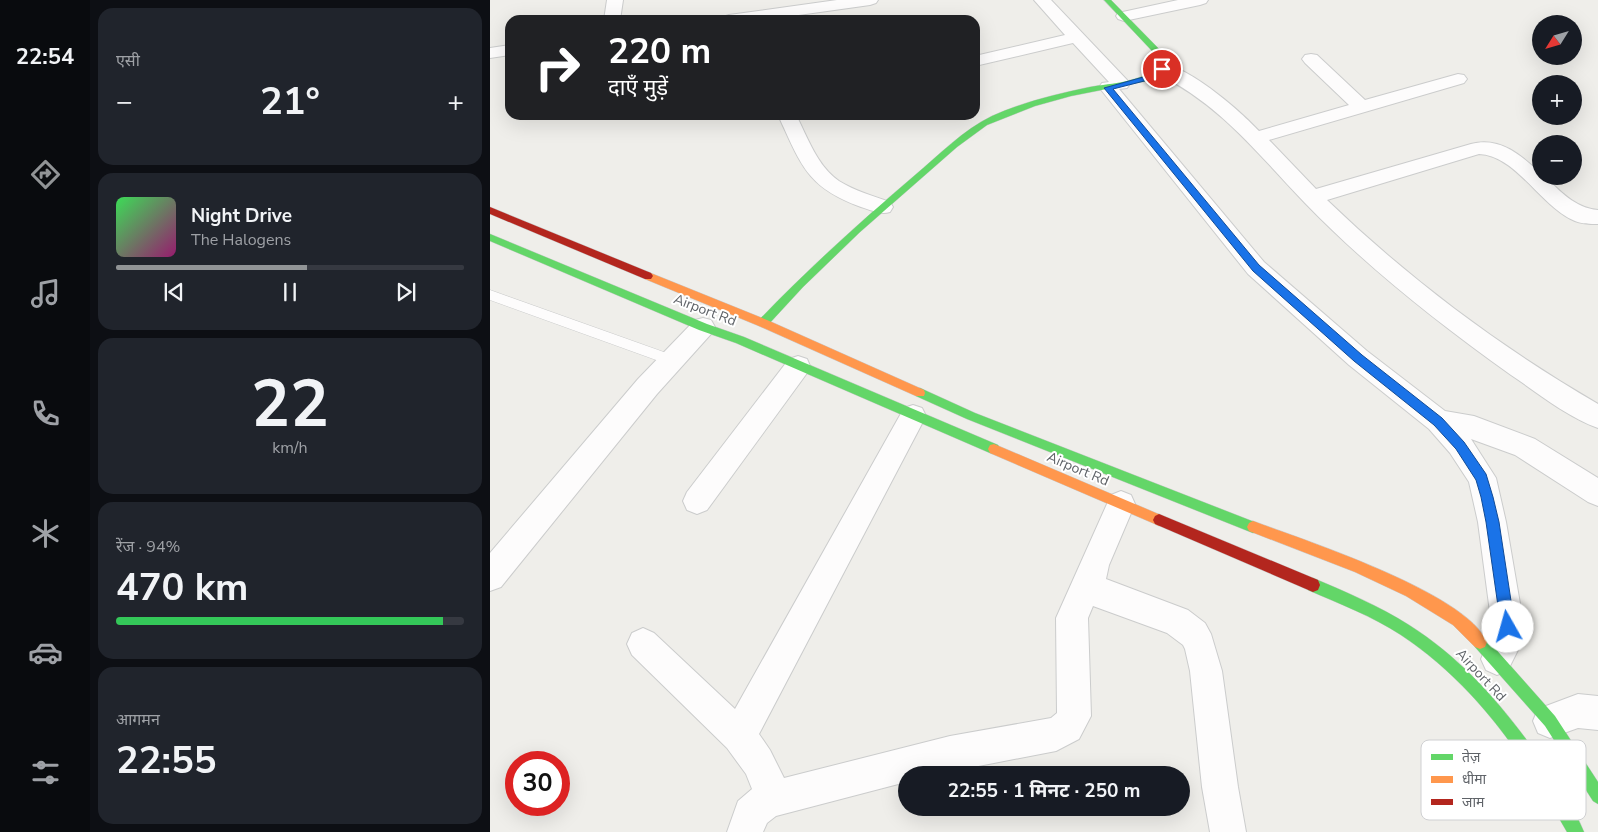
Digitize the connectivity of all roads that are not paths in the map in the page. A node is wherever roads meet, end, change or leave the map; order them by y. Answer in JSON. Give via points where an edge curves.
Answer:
{"nodes":[{"id":1,"x":615,"y":0,"type":"edge"},
{"id":2,"x":870,"y":0,"type":"edge"},
{"id":3,"x":1042,"y":0,"type":"edge"},
{"id":4,"x":1107,"y":0,"type":"edge"},
{"id":5,"x":1200,"y":0,"type":"edge"},
{"id":6,"x":613,"y":15,"type":"edge"},
{"id":7,"x":764,"y":15,"type":"edge"},
{"id":8,"x":1124,"y":16,"type":"junction"},
{"id":9,"x":1076,"y":37,"type":"junction"},
{"id":10,"x":505,"y":51,"type":"edge"},
{"id":11,"x":490,"y":53,"type":"edge"},
{"id":12,"x":1311,"y":59,"type":"dead end"},
{"id":13,"x":980,"y":60,"type":"edge"},
{"id":14,"x":1162,"y":69,"type":"junction"},
{"id":15,"x":1458,"y":79,"type":"dead end"},
{"id":16,"x":1114,"y":86,"type":"junction"},
{"id":17,"x":1362,"y":107,"type":"junction"},
{"id":18,"x":790,"y":120,"type":"edge"},
{"id":19,"x":1255,"y":138,"type":"junction"},
{"id":20,"x":1312,"y":197,"type":"junction"},
{"id":21,"x":883,"y":207,"type":"junction"},
{"id":22,"x":490,"y":210,"type":"edge"},
{"id":23,"x":1598,"y":217,"type":"edge"},
{"id":24,"x":490,"y":237,"type":"edge"},
{"id":25,"x":490,"y":294,"type":"edge"},
{"id":26,"x":763,"y":323,"type":"junction"},
{"id":27,"x":703,"y":327,"type":"junction"},
{"id":28,"x":670,"y":360,"type":"junction"},
{"id":29,"x":798,"y":366,"type":"junction"},
{"id":30,"x":913,"y":416,"type":"junction"},
{"id":31,"x":1598,"y":417,"type":"edge"},
{"id":32,"x":1438,"y":421,"type":"junction"},
{"id":33,"x":1598,"y":493,"type":"edge"},
{"id":34,"x":697,"y":501,"type":"dead end"},
{"id":35,"x":1121,"y":504,"type":"junction"},
{"id":36,"x":490,"y":576,"type":"edge"},
{"id":37,"x":1089,"y":585,"type":"junction"},
{"id":38,"x":643,"y":644,"type":"dead end"},
{"id":39,"x":1497,"y":659,"type":"junction"},
{"id":40,"x":1598,"y":713,"type":"edge"},
{"id":41,"x":1550,"y":721,"type":"junction"},
{"id":42,"x":740,"y":736,"type":"junction"},
{"id":43,"x":1518,"y":740,"type":"edge"},
{"id":44,"x":1562,"y":740,"type":"edge"},
{"id":45,"x":1586,"y":777,"type":"edge"},
{"id":46,"x":1598,"y":796,"type":"edge"},
{"id":47,"x":776,"y":798,"type":"junction"},
{"id":48,"x":1569,"y":820,"type":"edge"},
{"id":49,"x":745,"y":832,"type":"edge"},
{"id":50,"x":1228,"y":832,"type":"edge"},
{"id":51,"x":1576,"y":832,"type":"edge"}],
"edges":[{"from":1,"to":6,"type":"street"},
{"from":2,"to":7,"type":"street"},
{"from":3,"to":9,"type":"street"},
{"from":4,"to":8,"type":"main road"},
{"from":5,"to":8,"type":"street"},
{"from":8,"to":14,"type":"main road","via":[[1156,51],[1162,61]]},
{"from":9,"to":13,"type":"street"},
{"from":9,"to":16,"type":"street"},
{"from":10,"to":11,"type":"street"},
{"from":12,"to":17,"type":"street"},
{"from":14,"to":16,"type":"main road","via":[[1149,78]]},
{"from":14,"to":19,"type":"street","via":[[1206,93]]},
{"from":15,"to":17,"type":"street"},
{"from":16,"to":21,"type":"main road","via":[[1044,102],[995,119],[970,134]]},
{"from":16,"to":32,"type":"street","via":[[1256,268],[1358,358]]},
{"from":17,"to":19,"type":"street"},
{"from":18,"to":21,"type":"street","via":[[809,159],[827,182]]},
{"from":19,"to":20,"type":"street"},
{"from":20,"to":23,"type":"street","via":[[1491,146],[1572,210],[1586,217]]},
{"from":20,"to":31,"type":"street","via":[[1408,286],[1495,350]]},
{"from":21,"to":26,"type":"main road","via":[[801,282]]},
{"from":22,"to":26,"type":"main road"},
{"from":24,"to":27,"type":"main road","name":"Airport Rd"},
{"from":25,"to":28,"type":"lane"},
{"from":26,"to":39,"type":"main road","via":[[971,416],[1412,592],[1459,621]]},
{"from":27,"to":28,"type":"street"},
{"from":27,"to":29,"type":"main road","name":"Airport Rd"},
{"from":28,"to":36,"type":"street"},
{"from":29,"to":30,"type":"main road","name":"Airport Rd"},
{"from":29,"to":34,"type":"street"},
{"from":30,"to":35,"type":"main road","name":"Airport Rd"},
{"from":30,"to":42,"type":"street"},
{"from":32,"to":33,"type":"street","via":[[1474,428],[1524,447]]},
{"from":32,"to":39,"type":"street","via":[[1460,445],[1482,478],[1487,497],[1508,627]]},
{"from":35,"to":37,"type":"street","via":[[1094,564]]},
{"from":35,"to":43,"type":"main road","name":"Airport Rd","via":[[1308,583],[1376,614],[1418,638],[1456,666]]},
{"from":37,"to":47,"type":"street","via":[[1072,618],[1074,716],[1065,729],[1056,734],[950,753]]},
{"from":37,"to":50,"type":"street","via":[[1101,594],[1177,620],[1194,634],[1206,671]]},
{"from":38,"to":42,"type":"street"},
{"from":39,"to":41,"type":"main road"},
{"from":40,"to":41,"type":"street","via":[[1578,711]]},
{"from":41,"to":44,"type":"main road"},
{"from":42,"to":47,"type":"street","via":[[758,762]]},
{"from":45,"to":46,"type":"main road"},
{"from":47,"to":49,"type":"street","via":[[753,810],[746,820]]},
{"from":48,"to":51,"type":"main road","name":"Airport Rd"}]}
